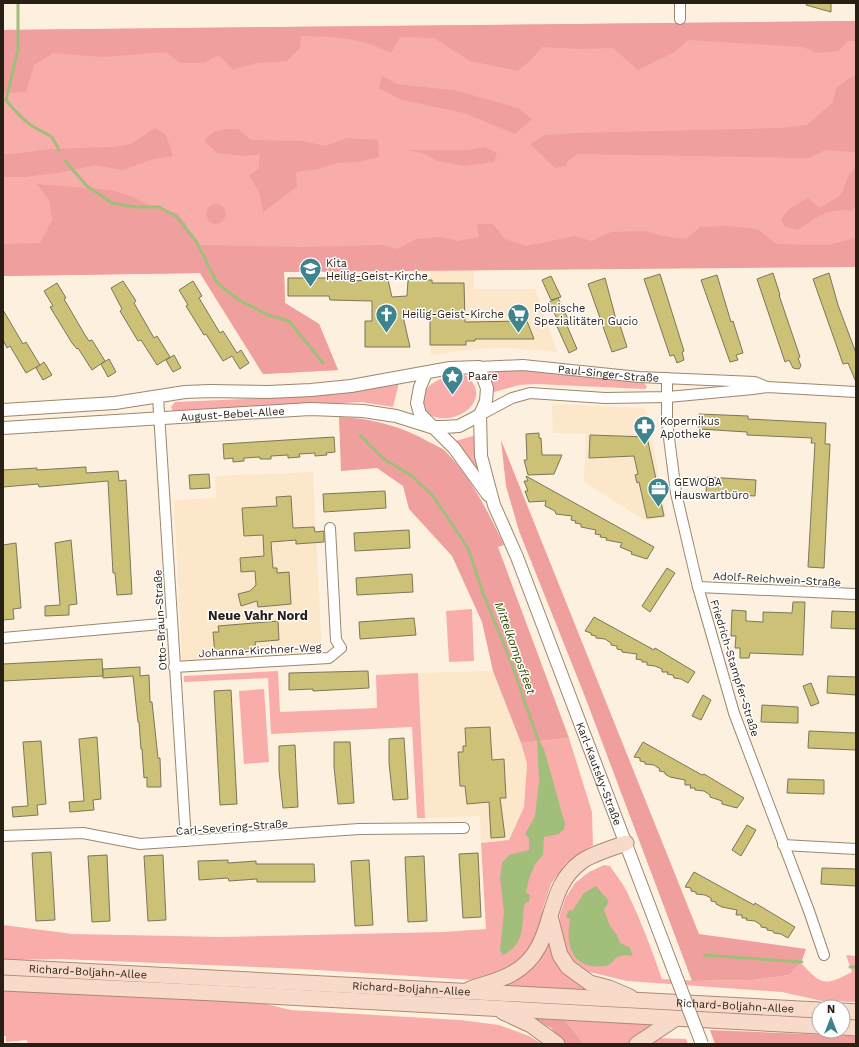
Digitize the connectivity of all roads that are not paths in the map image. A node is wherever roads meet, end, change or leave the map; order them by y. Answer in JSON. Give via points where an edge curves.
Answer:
{"nodes":[{"id":1,"x":680,"y":3,"type":"edge"},
{"id":2,"x":680,"y":20,"type":"dead end"},
{"id":3,"x":479,"y":367,"type":"junction"},
{"id":4,"x":450,"y":368,"type":"joint"},
{"id":5,"x":426,"y":373,"type":"junction"},
{"id":6,"x":667,"y":378,"type":"junction"},
{"id":7,"x":767,"y":386,"type":"junction"},
{"id":8,"x":856,"y":392,"type":"edge"},
{"id":9,"x":158,"y":397,"type":"junction"},
{"id":10,"x":668,"y":397,"type":"junction"},
{"id":11,"x":3,"y":410,"type":"edge"},
{"id":12,"x":480,"y":415,"type":"junction"},
{"id":13,"x":159,"y":418,"type":"junction"},
{"id":14,"x":459,"y":426,"type":"joint"},
{"id":15,"x":431,"y":427,"type":"junction"},
{"id":16,"x":3,"y":428,"type":"edge"},
{"id":17,"x":494,"y":505,"type":"junction"},
{"id":18,"x":330,"y":528,"type":"dead end"},
{"id":19,"x":698,"y":587,"type":"junction"},
{"id":20,"x":856,"y":594,"type":"edge"},
{"id":21,"x":172,"y":623,"type":"junction"},
{"id":22,"x":3,"y":638,"type":"edge"},
{"id":23,"x":174,"y":666,"type":"junction"},
{"id":24,"x":464,"y":828,"type":"dead end"},
{"id":25,"x":3,"y":836,"type":"edge"},
{"id":26,"x":186,"y":841,"type":"junction"},
{"id":27,"x":626,"y":843,"type":"junction"},
{"id":28,"x":783,"y":845,"type":"junction"},
{"id":29,"x":856,"y":849,"type":"edge"},
{"id":30,"x":550,"y":920,"type":"junction"},
{"id":31,"x":824,"y":955,"type":"dead end"},
{"id":32,"x":3,"y":967,"type":"edge"},
{"id":33,"x":3,"y":983,"type":"edge"},
{"id":34,"x":462,"y":992,"type":"junction"},
{"id":35,"x":641,"y":1001,"type":"junction"},
{"id":36,"x":496,"y":1009,"type":"junction"},
{"id":37,"x":811,"y":1010,"type":"edge"},
{"id":38,"x":675,"y":1019,"type":"junction"},
{"id":39,"x":811,"y":1026,"type":"edge"},
{"id":40,"x":557,"y":1044,"type":"edge"},
{"id":41,"x":636,"y":1044,"type":"edge"},
{"id":42,"x":702,"y":1044,"type":"edge"}],
"edges":[{"from":1,"to":2,"type":"street"},
{"from":3,"to":4,"type":"street","name":"Paul-Singer-Straße"},
{"from":3,"to":6,"type":"street","name":"Paul-Singer-Straße","via":[[523,365]]},
{"from":3,"to":12,"type":"street","name":"Karl-Kautsky-Straße","via":[[487,388],[486,401]]},
{"from":4,"to":5,"type":"street","name":"August-Bebel-Allee"},
{"from":5,"to":9,"type":"street","name":"August-Bebel-Allee","via":[[351,386],[268,392],[210,391]]},
{"from":5,"to":15,"type":"street","name":"Karl-Kautsky-Straße","via":[[417,402],[420,414]]},
{"from":6,"to":7,"type":"street","name":"Paul-Singer-Straße","via":[[755,382]]},
{"from":6,"to":10,"type":"street","name":"Friedrich-Stampfer-Straße"},
{"from":7,"to":8,"type":"street","name":"Paul-Singer-Straße"},
{"from":7,"to":10,"type":"street","name":"Paul-Singer-Straße"},
{"from":9,"to":11,"type":"street","name":"August-Bebel-Allee","via":[[115,403]]},
{"from":9,"to":13,"type":"street","name":"Otto-Braun-Straße"},
{"from":10,"to":12,"type":"street","name":"Paul-Singer-Straße","via":[[605,398],[530,393],[512,398]]},
{"from":10,"to":19,"type":"street","name":"Friedrich-Stampfer-Straße","via":[[667,422],[676,493]]},
{"from":12,"to":14,"type":"street","name":"Paul-Singer-Straße"},
{"from":12,"to":17,"type":"street","name":"Karl-Kautsky-Straße","via":[[481,456]]},
{"from":13,"to":15,"type":"street","name":"August-Bebel-Allee","via":[[310,410],[363,411],[396,416]]},
{"from":13,"to":16,"type":"street","name":"August-Bebel-Allee"},
{"from":13,"to":21,"type":"street","name":"Otto-Braun-Straße"},
{"from":14,"to":15,"type":"street","name":"August-Bebel-Allee"},
{"from":15,"to":17,"type":"street","name":"Karl-Kautsky-Straße","via":[[454,448]]},
{"from":17,"to":27,"type":"street","name":"Karl-Kautsky-Straße","via":[[517,557]]},
{"from":18,"to":23,"type":"street","name":"Johanna-Kirchner-Weg","via":[[336,640],[341,648],[329,658]]},
{"from":19,"to":20,"type":"street","name":"Adolf-Reichwein-Straße"},
{"from":19,"to":28,"type":"street","name":"Friedrich-Stampfer-Straße","via":[[734,713]]},
{"from":21,"to":22,"type":"street"},
{"from":21,"to":23,"type":"street","name":"Otto-Braun-Straße"},
{"from":23,"to":26,"type":"street","name":"Otto-Braun-Straße"},
{"from":24,"to":26,"type":"street","name":"Carl-Severing-Straße","via":[[359,829]]},
{"from":25,"to":26,"type":"street","name":"Carl-Severing-Straße","via":[[83,833],[140,844]]},
{"from":27,"to":30,"type":"main road","via":[[581,862],[561,884]]},
{"from":27,"to":42,"type":"street","name":"Karl-Kautsky-Straße","bridge":true},
{"from":28,"to":29,"type":"street"},
{"from":28,"to":31,"type":"street","name":"Friedrich-Stampfer-Straße"},
{"from":30,"to":34,"type":"main road","via":[[534,957],[522,967],[499,979]]},
{"from":30,"to":35,"type":"main road","via":[[560,955],[568,967],[590,983]]},
{"from":32,"to":34,"type":"main road","name":"Richard-Boljahn-Allee"},
{"from":33,"to":36,"type":"main road","name":"Richard-Boljahn-Allee"},
{"from":34,"to":35,"type":"main road","name":"Richard-Boljahn-Allee"},
{"from":35,"to":37,"type":"main road","name":"Richard-Boljahn-Allee"},
{"from":36,"to":38,"type":"main road","name":"Richard-Boljahn-Allee"},
{"from":36,"to":40,"type":"main road","via":[[531,1026]]},
{"from":38,"to":39,"type":"main road","name":"Richard-Boljahn-Allee"},
{"from":38,"to":41,"type":"main road"}]}
